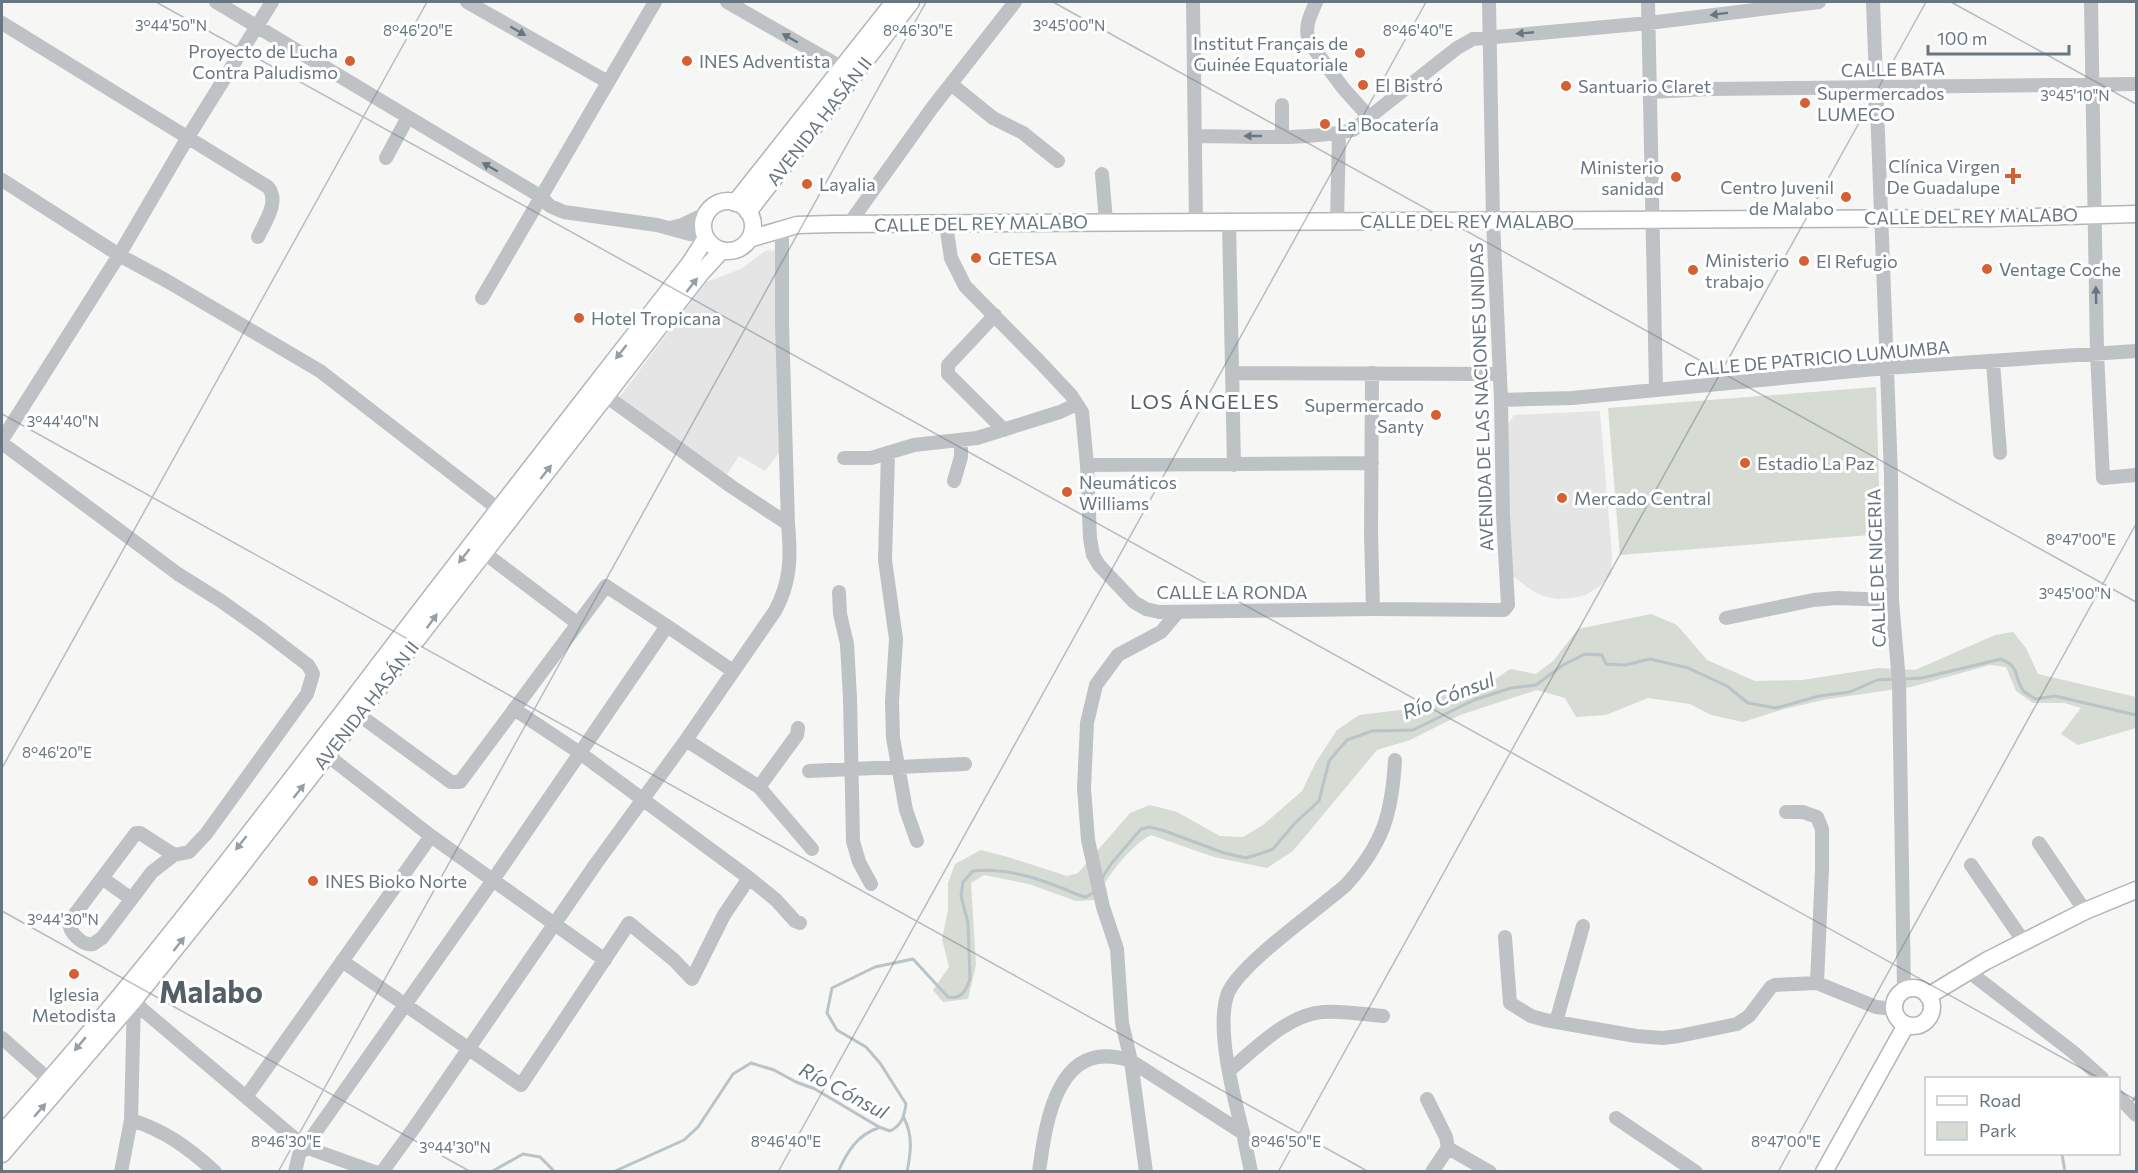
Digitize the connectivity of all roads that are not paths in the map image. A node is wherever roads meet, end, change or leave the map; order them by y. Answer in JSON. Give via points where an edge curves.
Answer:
{"nodes":[{"id":1,"x":216,"y":2,"type":"edge"},
{"id":2,"x":272,"y":2,"type":"edge"},
{"id":3,"x":467,"y":2,"type":"edge"},
{"id":4,"x":655,"y":2,"type":"edge"},
{"id":5,"x":728,"y":2,"type":"edge"},
{"id":6,"x":894,"y":2,"type":"edge"},
{"id":7,"x":911,"y":2,"type":"edge"},
{"id":8,"x":1015,"y":2,"type":"edge"},
{"id":9,"x":1193,"y":2,"type":"edge"},
{"id":10,"x":1316,"y":2,"type":"edge"},
{"id":11,"x":1489,"y":2,"type":"edge"},
{"id":12,"x":1648,"y":2,"type":"edge"},
{"id":13,"x":1819,"y":2,"type":"edge"},
{"id":14,"x":1873,"y":2,"type":"edge"},
{"id":15,"x":2091,"y":2,"type":"edge"},
{"id":16,"x":2,"y":23,"type":"edge"},
{"id":17,"x":1649,"y":23,"type":"junction"},
{"id":18,"x":257,"y":26,"type":"junction"},
{"id":19,"x":1491,"y":36,"type":"junction"},
{"id":20,"x":840,"y":67,"type":"junction"},
{"id":21,"x":608,"y":82,"type":"junction"},
{"id":22,"x":951,"y":84,"type":"junction"},
{"id":23,"x":2136,"y":84,"type":"edge"},
{"id":24,"x":2093,"y":85,"type":"junction"},
{"id":25,"x":1876,"y":88,"type":"junction"},
{"id":26,"x":1650,"y":92,"type":"junction"},
{"id":27,"x":1282,"y":105,"type":"dead end"},
{"id":28,"x":408,"y":117,"type":"junction"},
{"id":29,"x":1370,"y":118,"type":"junction"},
{"id":30,"x":1339,"y":133,"type":"junction"},
{"id":31,"x":1195,"y":136,"type":"junction"},
{"id":32,"x":1282,"y":136,"type":"junction"},
{"id":33,"x":188,"y":137,"type":"junction"},
{"id":34,"x":386,"y":158,"type":"dead end"},
{"id":35,"x":1058,"y":161,"type":"dead end"},
{"id":36,"x":1102,"y":174,"type":"dead end"},
{"id":37,"x":2,"y":180,"type":"edge"},
{"id":38,"x":540,"y":196,"type":"junction"},
{"id":39,"x":745,"y":211,"type":"junction"},
{"id":40,"x":707,"y":213,"type":"junction"},
{"id":41,"x":2095,"y":214,"type":"junction"},
{"id":42,"x":2136,"y":214,"type":"edge"},
{"id":43,"x":1881,"y":218,"type":"junction"},
{"id":44,"x":1493,"y":220,"type":"junction"},
{"id":45,"x":1654,"y":220,"type":"junction"},
{"id":46,"x":1106,"y":221,"type":"junction"},
{"id":47,"x":1229,"y":222,"type":"junction"},
{"id":48,"x":1337,"y":222,"type":"junction"},
{"id":49,"x":1196,"y":223,"type":"junction"},
{"id":50,"x":849,"y":224,"type":"junction"},
{"id":51,"x":946,"y":225,"type":"junction"},
{"id":52,"x":790,"y":227,"type":"junction"},
{"id":53,"x":670,"y":228,"type":"junction"},
{"id":54,"x":258,"y":237,"type":"dead end"},
{"id":55,"x":706,"y":237,"type":"junction"},
{"id":56,"x":749,"y":239,"type":"junction"},
{"id":57,"x":722,"y":250,"type":"junction"},
{"id":58,"x":119,"y":255,"type":"junction"},
{"id":59,"x":482,"y":298,"type":"dead end"},
{"id":60,"x":995,"y":315,"type":"junction"},
{"id":61,"x":2136,"y":351,"type":"edge"},
{"id":62,"x":2097,"y":353,"type":"junction"},
{"id":63,"x":1994,"y":362,"type":"junction"},
{"id":64,"x":1887,"y":368,"type":"junction"},
{"id":65,"x":1233,"y":373,"type":"junction"},
{"id":66,"x":1372,"y":373,"type":"junction"},
{"id":67,"x":1500,"y":374,"type":"junction"},
{"id":68,"x":1656,"y":389,"type":"junction"},
{"id":69,"x":606,"y":396,"type":"junction"},
{"id":70,"x":1501,"y":400,"type":"junction"},
{"id":71,"x":1077,"y":404,"type":"junction"},
{"id":72,"x":1004,"y":430,"type":"junction"},
{"id":73,"x":961,"y":441,"type":"junction"},
{"id":74,"x":2,"y":442,"type":"edge"},
{"id":75,"x":2000,"y":453,"type":"dead end"},
{"id":76,"x":888,"y":454,"type":"junction"},
{"id":77,"x":844,"y":458,"type":"dead end"},
{"id":78,"x":1372,"y":463,"type":"junction"},
{"id":79,"x":1087,"y":465,"type":"junction"},
{"id":80,"x":1234,"y":465,"type":"junction"},
{"id":81,"x":2136,"y":475,"type":"edge"},
{"id":82,"x":954,"y":480,"type":"dead end"},
{"id":83,"x":504,"y":514,"type":"junction"},
{"id":84,"x":788,"y":524,"type":"junction"},
{"id":85,"x":483,"y":552,"type":"junction"},
{"id":86,"x":839,"y":592,"type":"dead end"},
{"id":87,"x":1893,"y":600,"type":"junction"},
{"id":88,"x":1374,"y":609,"type":"junction"},
{"id":89,"x":1504,"y":610,"type":"joint"},
{"id":90,"x":1159,"y":612,"type":"junction"},
{"id":91,"x":1178,"y":612,"type":"junction"},
{"id":92,"x":1726,"y":618,"type":"dead end"},
{"id":93,"x":577,"y":623,"type":"junction"},
{"id":94,"x":667,"y":626,"type":"junction"},
{"id":95,"x":1161,"y":632,"type":"junction"},
{"id":96,"x":733,"y":670,"type":"junction"},
{"id":97,"x":514,"y":709,"type":"junction"},
{"id":98,"x":354,"y":710,"type":"junction"},
{"id":99,"x":798,"y":728,"type":"dead end"},
{"id":100,"x":686,"y":740,"type":"junction"},
{"id":101,"x":580,"y":753,"type":"junction"},
{"id":102,"x":327,"y":755,"type":"junction"},
{"id":103,"x":1395,"y":760,"type":"dead end"},
{"id":104,"x":965,"y":764,"type":"dead end"},
{"id":105,"x":898,"y":767,"type":"junction"},
{"id":106,"x":851,"y":769,"type":"junction"},
{"id":107,"x":809,"y":771,"type":"dead end"},
{"id":108,"x":759,"y":786,"type":"junction"},
{"id":109,"x":643,"y":799,"type":"junction"},
{"id":110,"x":1786,"y":812,"type":"dead end"},
{"id":111,"x":431,"y":836,"type":"junction"},
{"id":112,"x":917,"y":841,"type":"dead end"},
{"id":113,"x":2039,"y":843,"type":"dead end"},
{"id":114,"x":812,"y":849,"type":"dead end"},
{"id":115,"x":174,"y":855,"type":"junction"},
{"id":116,"x":1971,"y":865,"type":"dead end"},
{"id":117,"x":102,"y":878,"type":"junction"},
{"id":118,"x":748,"y":878,"type":"junction"},
{"id":119,"x":493,"y":880,"type":"junction"},
{"id":120,"x":871,"y":884,"type":"dead end"},
{"id":121,"x":2136,"y":890,"type":"edge"},
{"id":122,"x":130,"y":898,"type":"junction"},
{"id":123,"x":2085,"y":911,"type":"junction"},
{"id":124,"x":800,"y":923,"type":"dead end"},
{"id":125,"x":554,"y":925,"type":"junction"},
{"id":126,"x":1583,"y":926,"type":"dead end"},
{"id":127,"x":1505,"y":937,"type":"dead end"},
{"id":128,"x":2024,"y":942,"type":"junction"},
{"id":129,"x":605,"y":960,"type":"junction"},
{"id":130,"x":342,"y":961,"type":"junction"},
{"id":131,"x":1968,"y":971,"type":"junction"},
{"id":132,"x":1817,"y":983,"type":"junction"},
{"id":133,"x":1904,"y":990,"type":"junction"},
{"id":134,"x":129,"y":995,"type":"junction"},
{"id":135,"x":1928,"y":996,"type":"junction"},
{"id":136,"x":404,"y":1004,"type":"junction"},
{"id":137,"x":1894,"y":1010,"type":"junction"},
{"id":138,"x":1383,"y":1016,"type":"dead end"},
{"id":139,"x":1556,"y":1022,"type":"junction"},
{"id":140,"x":1906,"y":1025,"type":"junction"},
{"id":141,"x":2,"y":1038,"type":"edge"},
{"id":142,"x":468,"y":1048,"type":"junction"},
{"id":143,"x":1131,"y":1061,"type":"junction"},
{"id":144,"x":1229,"y":1071,"type":"junction"},
{"id":145,"x":2101,"y":1077,"type":"edge"},
{"id":146,"x":54,"y":1084,"type":"junction"},
{"id":147,"x":246,"y":1096,"type":"junction"},
{"id":148,"x":1427,"y":1099,"type":"dead end"},
{"id":149,"x":1616,"y":1118,"type":"dead end"},
{"id":150,"x":131,"y":1120,"type":"junction"},
{"id":151,"x":2,"y":1133,"type":"edge"},
{"id":152,"x":1244,"y":1133,"type":"junction"},
{"id":153,"x":305,"y":1147,"type":"junction"},
{"id":154,"x":1448,"y":1148,"type":"junction"},
{"id":155,"x":2,"y":1154,"type":"edge"},
{"id":156,"x":121,"y":1172,"type":"edge"},
{"id":157,"x":215,"y":1172,"type":"edge"},
{"id":158,"x":295,"y":1172,"type":"edge"},
{"id":159,"x":375,"y":1172,"type":"edge"},
{"id":160,"x":382,"y":1172,"type":"edge"},
{"id":161,"x":1039,"y":1172,"type":"edge"},
{"id":162,"x":1146,"y":1172,"type":"edge"},
{"id":163,"x":1251,"y":1172,"type":"edge"},
{"id":164,"x":1432,"y":1172,"type":"edge"},
{"id":165,"x":1490,"y":1172,"type":"edge"},
{"id":166,"x":1696,"y":1172,"type":"edge"},
{"id":167,"x":1824,"y":1172,"type":"edge"}],
"edges":[{"from":1,"to":18,"type":"street"},
{"from":2,"to":18,"type":"street"},
{"from":3,"to":21,"type":"street","one_way":true},
{"from":4,"to":21,"type":"street"},
{"from":20,"to":5,"type":"street","one_way":true},
{"from":6,"to":20,"type":"main road","name":"AVENIDA HASÁN II"},
{"from":7,"to":39,"type":"main road","name":"AVENIDA HASÁN II"},
{"from":8,"to":22,"type":"street"},
{"from":9,"to":31,"type":"street"},
{"from":10,"to":29,"type":"street","via":[[1306,25],[1313,50]]},
{"from":11,"to":19,"type":"street","name":"AVENIDA DE LAS NACIONES UNIDAS"},
{"from":12,"to":17,"type":"street"},
{"from":13,"to":17,"type":"street","one_way":true},
{"from":14,"to":25,"type":"street","name":"CALLE DE NIGERIA"},
{"from":15,"to":24,"type":"street"},
{"from":16,"to":33,"type":"street"},
{"from":17,"to":19,"type":"street","one_way":true},
{"from":17,"to":26,"type":"street"},
{"from":18,"to":28,"type":"street"},
{"from":18,"to":33,"type":"street"},
{"from":19,"to":29,"type":"street","via":[[1473,39],[1457,48]]},
{"from":19,"to":44,"type":"street","name":"AVENIDA DE LAS NACIONES UNIDAS"},
{"from":20,"to":39,"type":"main road","name":"AVENIDA HASÁN II"},
{"from":21,"to":38,"type":"street"},
{"from":22,"to":35,"type":"street","via":[[993,118],[1023,133]]},
{"from":22,"to":50,"type":"street"},
{"from":23,"to":24,"type":"street","name":"CALLE BATA"},
{"from":24,"to":25,"type":"street","name":"CALLE BATA"},
{"from":24,"to":41,"type":"street"},
{"from":25,"to":26,"type":"street","name":"CALLE BATA"},
{"from":25,"to":43,"type":"street","name":"CALLE DE NIGERIA"},
{"from":26,"to":45,"type":"street"},
{"from":27,"to":32,"type":"street"},
{"from":28,"to":34,"type":"street"},
{"from":38,"to":28,"type":"street","one_way":true},
{"from":29,"to":30,"type":"street","via":[[1353,130]]},
{"from":30,"to":32,"type":"street"},
{"from":30,"to":48,"type":"street"},
{"from":32,"to":31,"type":"street","one_way":true},
{"from":31,"to":49,"type":"street"},
{"from":33,"to":54,"type":"street","via":[[274,193]]},
{"from":33,"to":58,"type":"street"},
{"from":36,"to":46,"type":"street"},
{"from":37,"to":58,"type":"street"},
{"from":38,"to":53,"type":"street","via":[[564,212]]},
{"from":38,"to":59,"type":"street"},
{"from":39,"to":40,"type":"main road","via":[[722,202]]},
{"from":39,"to":52,"type":"main road","name":"CALLE DEL REY MALABO"},
{"from":39,"to":56,"type":"main road","via":[[753,226]]},
{"from":40,"to":53,"type":"street"},
{"from":40,"to":55,"type":"main road","via":[[703,224]]},
{"from":41,"to":42,"type":"main road","name":"CALLE DEL REY MALABO"},
{"from":41,"to":43,"type":"main road","name":"CALLE DEL REY MALABO"},
{"from":62,"to":41,"type":"street","one_way":true},
{"from":43,"to":45,"type":"main road","name":"CALLE DEL REY MALABO"},
{"from":43,"to":64,"type":"street","name":"CALLE DE NIGERIA"},
{"from":44,"to":45,"type":"main road","name":"CALLE DEL REY MALABO"},
{"from":44,"to":48,"type":"main road","name":"CALLE DEL REY MALABO"},
{"from":44,"to":67,"type":"street","name":"AVENIDA DE LAS NACIONES UNIDAS"},
{"from":45,"to":68,"type":"street"},
{"from":46,"to":49,"type":"main road","name":"CALLE DEL REY MALABO"},
{"from":46,"to":51,"type":"main road","name":"CALLE DEL REY MALABO"},
{"from":47,"to":48,"type":"main road","name":"CALLE DEL REY MALABO"},
{"from":47,"to":49,"type":"main road","name":"CALLE DEL REY MALABO"},
{"from":47,"to":65,"type":"street"},
{"from":50,"to":51,"type":"main road","name":"CALLE DEL REY MALABO"},
{"from":50,"to":52,"type":"main road","name":"CALLE DEL REY MALABO"},
{"from":51,"to":60,"type":"street","via":[[955,268],[965,286]]},
{"from":52,"to":56,"type":"main road","name":"CALLE DEL REY MALABO"},
{"from":52,"to":84,"type":"street","via":[[782,323]]},
{"from":53,"to":55,"type":"street"},
{"from":55,"to":57,"type":"main road"},
{"from":55,"to":83,"type":"main road","name":"AVENIDA HASÁN II","one_way":true},
{"from":56,"to":57,"type":"main road","via":[[737,249]]},
{"from":69,"to":57,"type":"main road","name":"AVENIDA HASÁN II","one_way":true},
{"from":58,"to":74,"type":"street"},
{"from":58,"to":83,"type":"street","via":[[320,371]]},
{"from":60,"to":71,"type":"street"},
{"from":60,"to":72,"type":"street","via":[[947,370]]},
{"from":61,"to":62,"type":"street","name":"CALLE DE PATRICIO LUMUMBA"},
{"from":62,"to":63,"type":"street","name":"CALLE DE PATRICIO LUMUMBA"},
{"from":62,"to":81,"type":"street","via":[[2103,478]]},
{"from":63,"to":64,"type":"street","name":"CALLE DE PATRICIO LUMUMBA"},
{"from":63,"to":75,"type":"street"},
{"from":64,"to":68,"type":"street","name":"CALLE DE PATRICIO LUMUMBA"},
{"from":64,"to":87,"type":"street","name":"CALLE DE NIGERIA"},
{"from":65,"to":66,"type":"street"},
{"from":65,"to":80,"type":"street"},
{"from":66,"to":67,"type":"street"},
{"from":66,"to":78,"type":"street"},
{"from":67,"to":70,"type":"street","name":"AVENIDA DE LAS NACIONES UNIDAS"},
{"from":68,"to":70,"type":"street","name":"CALLE DE PATRICIO LUMUMBA","via":[[1572,398]]},
{"from":83,"to":69,"type":"main road","name":"AVENIDA HASÁN II","one_way":true},
{"from":69,"to":84,"type":"street"},
{"from":70,"to":89,"type":"street","name":"AVENIDA DE LAS NACIONES UNIDAS","via":[[1508,604]]},
{"from":71,"to":72,"type":"street"},
{"from":71,"to":79,"type":"street","name":"CALLE LA RONDA","via":[[1084,419]]},
{"from":72,"to":73,"type":"street"},
{"from":73,"to":76,"type":"street","via":[[914,445]]},
{"from":73,"to":82,"type":"street"},
{"from":74,"to":115,"type":"street","via":[[178,574],[262,630],[313,674],[307,694],[206,834],[189,852]]},
{"from":76,"to":77,"type":"street"},
{"from":76,"to":105,"type":"street","via":[[885,560],[896,639],[892,702]]},
{"from":78,"to":80,"type":"street"},
{"from":78,"to":88,"type":"street"},
{"from":79,"to":80,"type":"street"},
{"from":79,"to":90,"type":"street","name":"CALLE LA RONDA","via":[[1090,538],[1095,560],[1140,607]]},
{"from":83,"to":85,"type":"main road","name":"AVENIDA HASÁN II"},
{"from":83,"to":98,"type":"main road","name":"AVENIDA HASÁN II","one_way":true},
{"from":84,"to":96,"type":"street","via":[[786,588]]},
{"from":85,"to":93,"type":"street"},
{"from":98,"to":85,"type":"main road","name":"AVENIDA HASÁN II","one_way":true},
{"from":86,"to":106,"type":"street","via":[[847,644]]},
{"from":87,"to":92,"type":"street","via":[[1813,600]]},
{"from":87,"to":133,"type":"street","name":"CALLE DE NIGERIA","via":[[1899,682]]},
{"from":88,"to":89,"type":"street","name":"CALLE LA RONDA"},
{"from":88,"to":91,"type":"street","name":"CALLE LA RONDA"},
{"from":90,"to":91,"type":"street","name":"CALLE LA RONDA"},
{"from":90,"to":95,"type":"street"},
{"from":91,"to":95,"type":"street"},
{"from":93,"to":94,"type":"street","via":[[606,586]]},
{"from":93,"to":97,"type":"street"},
{"from":94,"to":96,"type":"street"},
{"from":94,"to":101,"type":"street"},
{"from":95,"to":143,"type":"street","via":[[1118,656],[1096,686],[1087,723],[1084,788],[1088,840],[1117,948],[1122,1023]]},
{"from":96,"to":100,"type":"street"},
{"from":97,"to":98,"type":"street","via":[[460,782],[451,782]]},
{"from":97,"to":101,"type":"street"},
{"from":98,"to":102,"type":"main road","name":"AVENIDA HASÁN II"},
{"from":98,"to":134,"type":"main road","name":"AVENIDA HASÁN II","one_way":true},
{"from":99,"to":108,"type":"street"},
{"from":100,"to":108,"type":"street"},
{"from":100,"to":109,"type":"street"},
{"from":101,"to":109,"type":"street"},
{"from":101,"to":119,"type":"street"},
{"from":102,"to":111,"type":"street"},
{"from":134,"to":102,"type":"main road","name":"AVENIDA HASÁN II","one_way":true},
{"from":103,"to":144,"type":"street","via":[[1386,822],[1356,874],[1258,959],[1229,991],[1224,1020]]},
{"from":104,"to":105,"type":"street"},
{"from":105,"to":106,"type":"street"},
{"from":105,"to":112,"type":"street"},
{"from":106,"to":107,"type":"street"},
{"from":106,"to":120,"type":"street","via":[[853,841]]},
{"from":108,"to":114,"type":"street"},
{"from":109,"to":118,"type":"street"},
{"from":109,"to":125,"type":"street"},
{"from":110,"to":132,"type":"street","via":[[1817,817],[1822,829]]},
{"from":111,"to":119,"type":"street"},
{"from":111,"to":130,"type":"street"},
{"from":113,"to":123,"type":"street"},
{"from":115,"to":117,"type":"street","via":[[136,833]]},
{"from":115,"to":122,"type":"street","via":[[152,872]]},
{"from":116,"to":128,"type":"street"},
{"from":117,"to":122,"type":"street"},
{"from":117,"to":122,"type":"street","via":[[69,922],[82,941],[94,944],[102,938]]},
{"from":118,"to":124,"type":"street"},
{"from":118,"to":129,"type":"street","via":[[723,915],[692,979],[629,923]]},
{"from":119,"to":125,"type":"street"},
{"from":119,"to":136,"type":"street"},
{"from":121,"to":123,"type":"main road"},
{"from":123,"to":128,"type":"main road"},
{"from":125,"to":129,"type":"street"},
{"from":125,"to":142,"type":"street"},
{"from":126,"to":139,"type":"street"},
{"from":127,"to":139,"type":"street","via":[[1510,1003],[1531,1016]]},
{"from":128,"to":131,"type":"main road"},
{"from":129,"to":142,"type":"street","via":[[521,1085]]},
{"from":130,"to":136,"type":"street"},
{"from":130,"to":147,"type":"street"},
{"from":131,"to":135,"type":"main road"},
{"from":131,"to":145,"type":"street"},
{"from":132,"to":137,"type":"street","via":[[1866,1004]]},
{"from":132,"to":139,"type":"street","via":[[1775,985],[1749,1016],[1737,1024],[1679,1036],[1636,1036]]},
{"from":133,"to":135,"type":"main road","via":[[1917,989]]},
{"from":133,"to":137,"type":"main road","via":[[1896,998]]},
{"from":134,"to":146,"type":"main road","name":"AVENIDA HASÁN II"},
{"from":134,"to":147,"type":"street"},
{"from":134,"to":150,"type":"street"},
{"from":135,"to":140,"type":"main road","via":[[1932,1007],[1928,1019],[1918,1026]]},
{"from":136,"to":142,"type":"street"},
{"from":136,"to":153,"type":"street"},
{"from":137,"to":140,"type":"main road"},
{"from":138,"to":144,"type":"street","via":[[1322,1012],[1304,1016],[1273,1035]]},
{"from":140,"to":167,"type":"main road"},
{"from":141,"to":146,"type":"street"},
{"from":142,"to":160,"type":"street"},
{"from":143,"to":152,"type":"street"},
{"from":143,"to":161,"type":"street","via":[[1092,1057],[1071,1070],[1057,1094],[1045,1131]]},
{"from":143,"to":162,"type":"street"},
{"from":144,"to":152,"type":"street"},
{"from":146,"to":151,"type":"main road","name":"AVENIDA HASÁN II"},
{"from":155,"to":146,"type":"main road","name":"AVENIDA HASÁN II","one_way":true},
{"from":147,"to":153,"type":"street"},
{"from":148,"to":154,"type":"street"},
{"from":149,"to":166,"type":"street"},
{"from":150,"to":156,"type":"street"},
{"from":150,"to":157,"type":"street","via":[[177,1140]]},
{"from":152,"to":163,"type":"street"},
{"from":153,"to":158,"type":"street"},
{"from":153,"to":159,"type":"street"},
{"from":154,"to":164,"type":"street"},
{"from":154,"to":165,"type":"street"}]}
